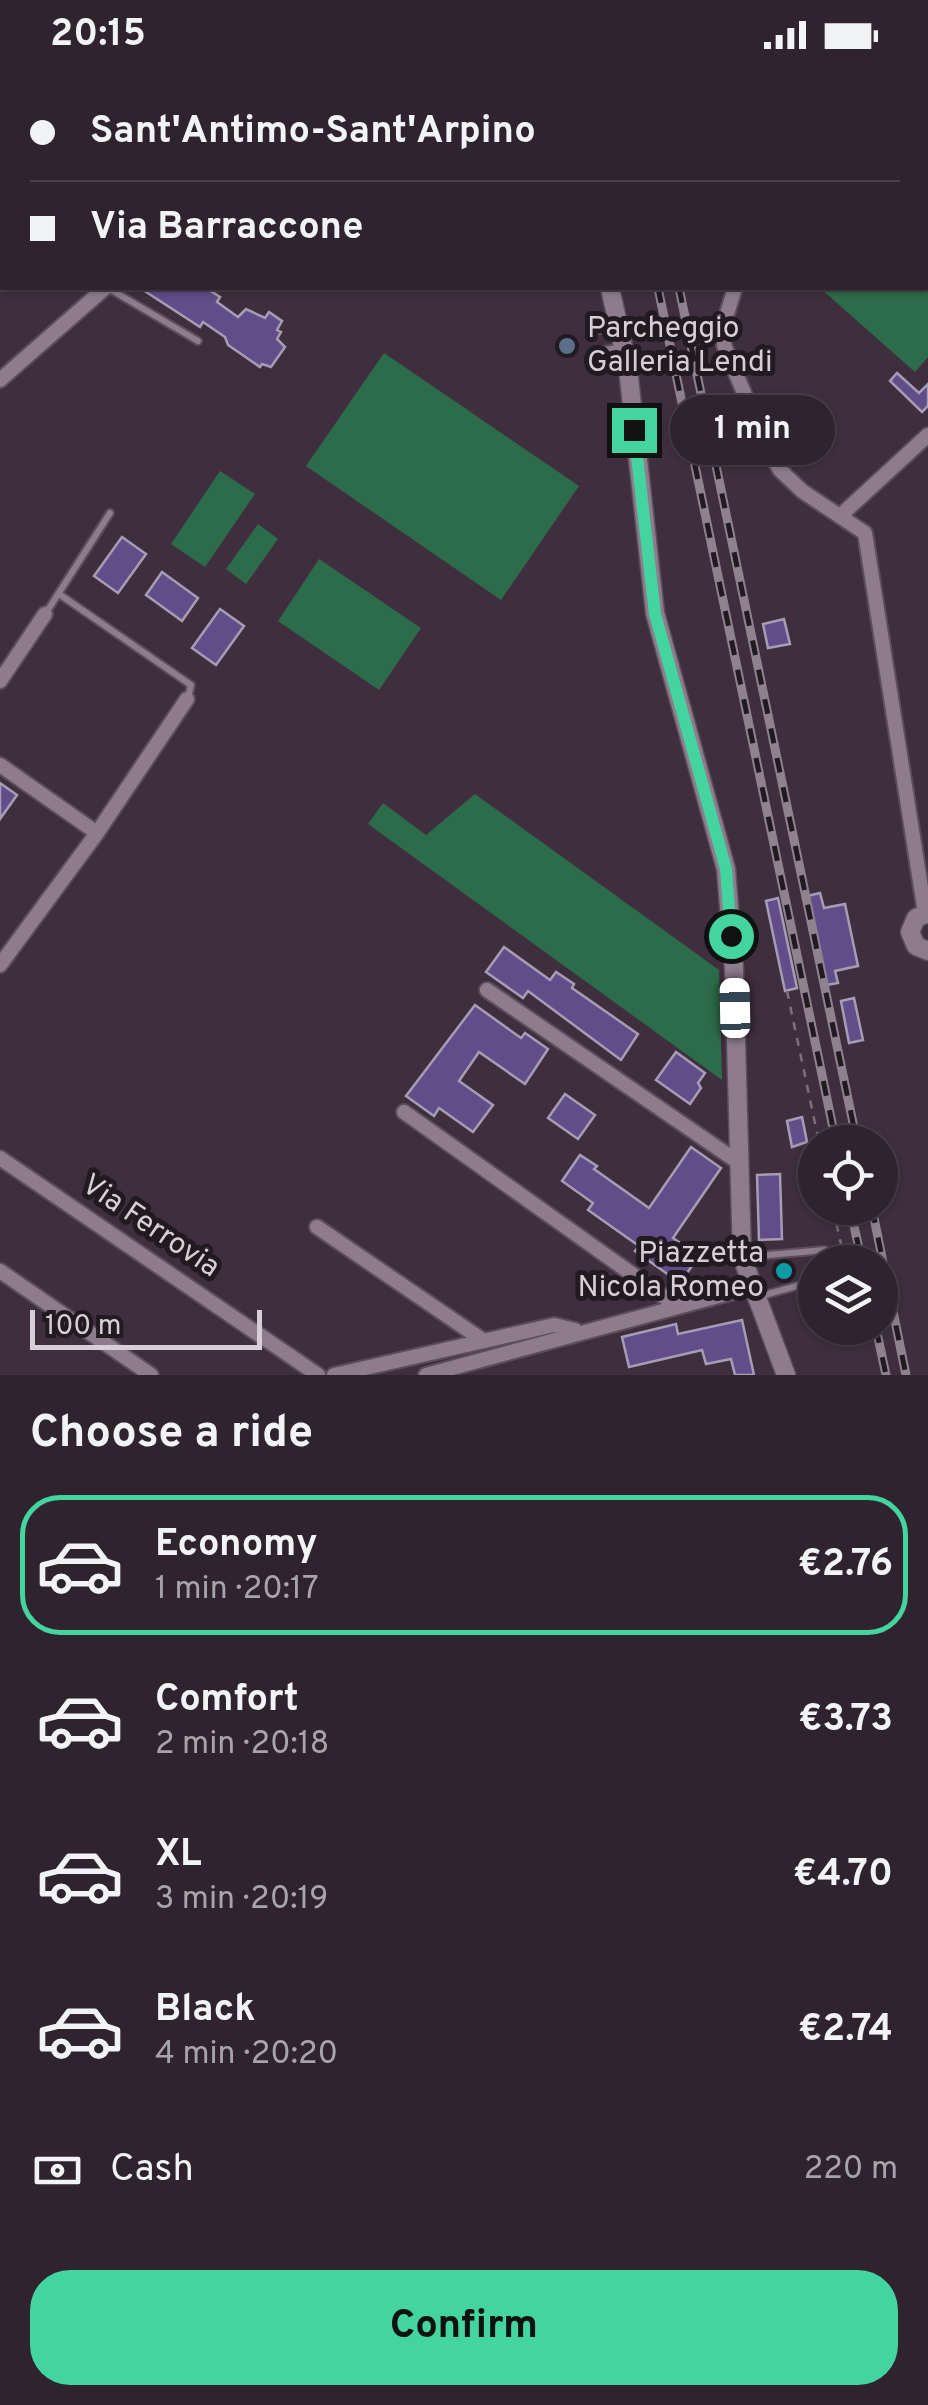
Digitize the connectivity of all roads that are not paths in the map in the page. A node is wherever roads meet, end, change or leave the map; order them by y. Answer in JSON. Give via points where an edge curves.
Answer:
{"nodes":[{"id":1,"x":104,"y":290,"type":"edge"},
{"id":2,"x":109,"y":290,"type":"edge"},
{"id":3,"x":610,"y":290,"type":"edge"},
{"id":4,"x":734,"y":290,"type":"edge"},
{"id":5,"x":618,"y":326,"type":"junction"},
{"id":6,"x":599,"y":330,"type":"dead end"},
{"id":7,"x":198,"y":341,"type":"dead end"},
{"id":8,"x":0,"y":380,"type":"edge"},
{"id":9,"x":928,"y":436,"type":"edge"},
{"id":10,"x":110,"y":513,"type":"dead end"},
{"id":11,"x":840,"y":516,"type":"junction"},
{"id":12,"x":59,"y":594,"type":"junction"},
{"id":13,"x":45,"y":614,"type":"joint"},
{"id":14,"x":0,"y":680,"type":"edge"},
{"id":15,"x":187,"y":699,"type":"joint"},
{"id":16,"x":0,"y":765,"type":"edge"},
{"id":17,"x":98,"y":832,"type":"junction"},
{"id":18,"x":927,"y":913,"type":"edge"},
{"id":19,"x":928,"y":951,"type":"edge"},
{"id":20,"x":0,"y":965,"type":"edge"},
{"id":21,"x":488,"y":990,"type":"dead end"},
{"id":22,"x":404,"y":1112,"type":"dead end"},
{"id":23,"x":0,"y":1158,"type":"edge"},
{"id":24,"x":738,"y":1162,"type":"junction"},
{"id":25,"x":317,"y":1227,"type":"dead end"},
{"id":26,"x":798,"y":1252,"type":"edge"},
{"id":27,"x":742,"y":1257,"type":"junction"},
{"id":28,"x":0,"y":1271,"type":"edge"},
{"id":29,"x":798,"y":1284,"type":"edge"},
{"id":30,"x":754,"y":1292,"type":"junction"},
{"id":31,"x":676,"y":1306,"type":"junction"},
{"id":32,"x":581,"y":1332,"type":"junction"},
{"id":33,"x":484,"y":1341,"type":"junction"},
{"id":34,"x":151,"y":1375,"type":"edge"},
{"id":35,"x":318,"y":1375,"type":"edge"},
{"id":36,"x":334,"y":1375,"type":"edge"},
{"id":37,"x":428,"y":1375,"type":"edge"},
{"id":38,"x":786,"y":1375,"type":"edge"}],
"edges":[{"from":1,"to":8,"type":"street"},
{"from":2,"to":7,"type":"lane"},
{"from":3,"to":5,"type":"street"},
{"from":4,"to":11,"type":"street","via":[[724,345],[767,448],[802,492]]},
{"from":5,"to":6,"type":"lane"},
{"from":5,"to":24,"type":"street","via":[[612,349],[628,369],[655,614],[726,869]]},
{"from":9,"to":11,"type":"street"},
{"from":10,"to":12,"type":"lane"},
{"from":11,"to":18,"type":"street","via":[[865,533]]},
{"from":12,"to":13,"type":"lane"},
{"from":12,"to":15,"type":"lane","via":[[191,685]]},
{"from":13,"to":14,"type":"street"},
{"from":15,"to":17,"type":"street"},
{"from":16,"to":17,"type":"street"},
{"from":17,"to":20,"type":"street"},
{"from":18,"to":19,"type":"street","via":[[910,932],[916,946]]},
{"from":21,"to":24,"type":"street"},
{"from":22,"to":31,"type":"street"},
{"from":23,"to":35,"type":"street","name":"Via Ferrovia"},
{"from":24,"to":27,"type":"street"},
{"from":25,"to":33,"type":"street"},
{"from":26,"to":27,"type":"lane"},
{"from":27,"to":30,"type":"street"},
{"from":28,"to":34,"type":"street"},
{"from":29,"to":30,"type":"lane"},
{"from":30,"to":31,"type":"street"},
{"from":30,"to":38,"type":"street"},
{"from":31,"to":32,"type":"street"},
{"from":32,"to":33,"type":"street","via":[[554,1325]]},
{"from":32,"to":37,"type":"street"},
{"from":33,"to":36,"type":"street"}]}
